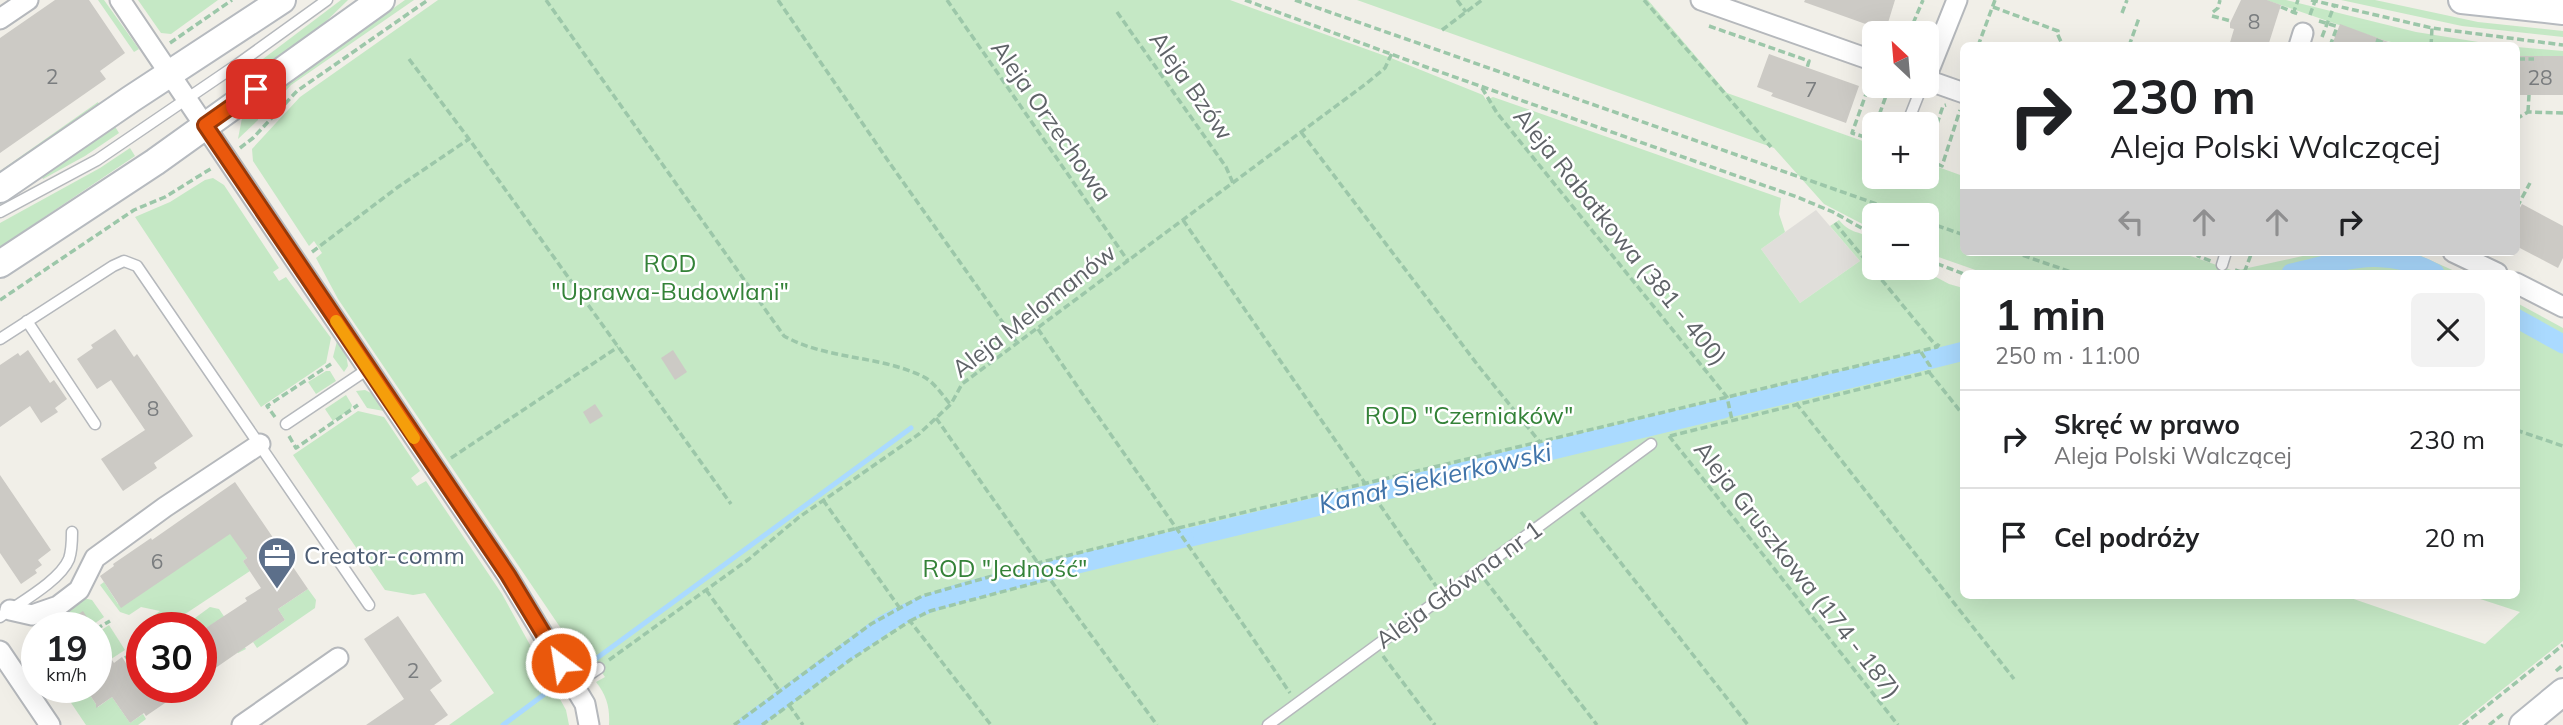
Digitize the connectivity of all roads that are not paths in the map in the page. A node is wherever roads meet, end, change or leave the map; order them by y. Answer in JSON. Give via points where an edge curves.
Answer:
{"nodes":[{"id":1,"x":28,"y":0,"type":"edge"},
{"id":2,"x":120,"y":0,"type":"edge"},
{"id":3,"x":282,"y":0,"type":"edge"},
{"id":4,"x":327,"y":0,"type":"edge"},
{"id":5,"x":364,"y":0,"type":"edge"},
{"id":6,"x":381,"y":0,"type":"edge"},
{"id":7,"x":1701,"y":0,"type":"edge"},
{"id":8,"x":1957,"y":0,"type":"edge"},
{"id":9,"x":2462,"y":0,"type":"edge"},
{"id":10,"x":2563,"y":12,"type":"edge"},
{"id":11,"x":0,"y":19,"type":"edge"},
{"id":12,"x":335,"y":33,"type":"junction"},
{"id":13,"x":1939,"y":46,"type":"edge"},
{"id":14,"x":1862,"y":64,"type":"edge"},
{"id":15,"x":171,"y":74,"type":"junction"},
{"id":16,"x":1939,"y":86,"type":"edge"},
{"id":17,"x":187,"y":98,"type":"junction"},
{"id":18,"x":1959,"y":100,"type":"edge"},
{"id":19,"x":205,"y":125,"type":"junction"},
{"id":20,"x":0,"y":189,"type":"edge"},
{"id":21,"x":0,"y":212,"type":"edge"},
{"id":22,"x":2225,"y":256,"type":"edge"},
{"id":23,"x":2461,"y":256,"type":"edge"},
{"id":24,"x":0,"y":264,"type":"edge"},
{"id":25,"x":2222,"y":265,"type":"dead end"},
{"id":26,"x":2491,"y":270,"type":"edge"},
{"id":27,"x":2520,"y":285,"type":"edge"},
{"id":28,"x":2563,"y":307,"type":"edge"},
{"id":29,"x":27,"y":321,"type":"junction"},
{"id":30,"x":0,"y":339,"type":"edge"},
{"id":31,"x":368,"y":369,"type":"junction"},
{"id":32,"x":95,"y":424,"type":"dead end"},
{"id":33,"x":286,"y":424,"type":"dead end"},
{"id":34,"x":260,"y":444,"type":"junction"},
{"id":35,"x":1651,"y":444,"type":"road end"},
{"id":36,"x":72,"y":531,"type":"dead end"},
{"id":37,"x":369,"y":606,"type":"dead end"},
{"id":38,"x":5,"y":613,"type":"edge"},
{"id":39,"x":0,"y":651,"type":"edge"},
{"id":40,"x":338,"y":658,"type":"dead end"},
{"id":41,"x":599,"y":668,"type":"road end"},
{"id":42,"x":574,"y":684,"type":"junction"},
{"id":43,"x":2563,"y":692,"type":"edge"},
{"id":44,"x":50,"y":725,"type":"edge"},
{"id":45,"x":242,"y":725,"type":"edge"},
{"id":46,"x":589,"y":725,"type":"edge"},
{"id":47,"x":1268,"y":725,"type":"edge"},
{"id":48,"x":2523,"y":725,"type":"edge"}],
"edges":[{"from":1,"to":11,"type":"street"},
{"from":2,"to":15,"type":"street"},
{"from":3,"to":15,"type":"main road"},
{"from":4,"to":17,"type":"lane"},
{"from":5,"to":12,"type":"lane"},
{"from":6,"to":12,"type":"main road"},
{"from":7,"to":14,"type":"street"},
{"from":8,"to":13,"type":"street"},
{"from":9,"to":10,"type":"main road"},
{"from":12,"to":19,"type":"main road"},
{"from":15,"to":17,"type":"street"},
{"from":15,"to":20,"type":"main road"},
{"from":16,"to":18,"type":"street"},
{"from":17,"to":19,"type":"street"},
{"from":17,"to":21,"type":"lane","via":[[97,160]]},
{"from":19,"to":24,"type":"main road"},
{"from":19,"to":31,"type":"street"},
{"from":22,"to":25,"type":"lane"},
{"from":23,"to":26,"type":"street"},
{"from":27,"to":28,"type":"street"},
{"from":29,"to":30,"type":"lane"},
{"from":29,"to":32,"type":"lane"},
{"from":29,"to":34,"type":"lane","via":[[113,266],[132,263]]},
{"from":31,"to":33,"type":"lane"},
{"from":31,"to":42,"type":"street","via":[[508,575]]},
{"from":34,"to":37,"type":"lane"},
{"from":34,"to":38,"type":"street","via":[[95,558],[79,590],[58,606],[32,615]]},
{"from":35,"to":47,"type":"lane","name":"Aleja Główna nr 1"},
{"from":36,"to":38,"type":"lane","via":[[68,561],[56,577]]},
{"from":39,"to":44,"type":"street"},
{"from":40,"to":45,"type":"street"},
{"from":41,"to":42,"type":"lane"},
{"from":42,"to":46,"type":"street","via":[[587,708]]},
{"from":43,"to":48,"type":"main road"}]}
